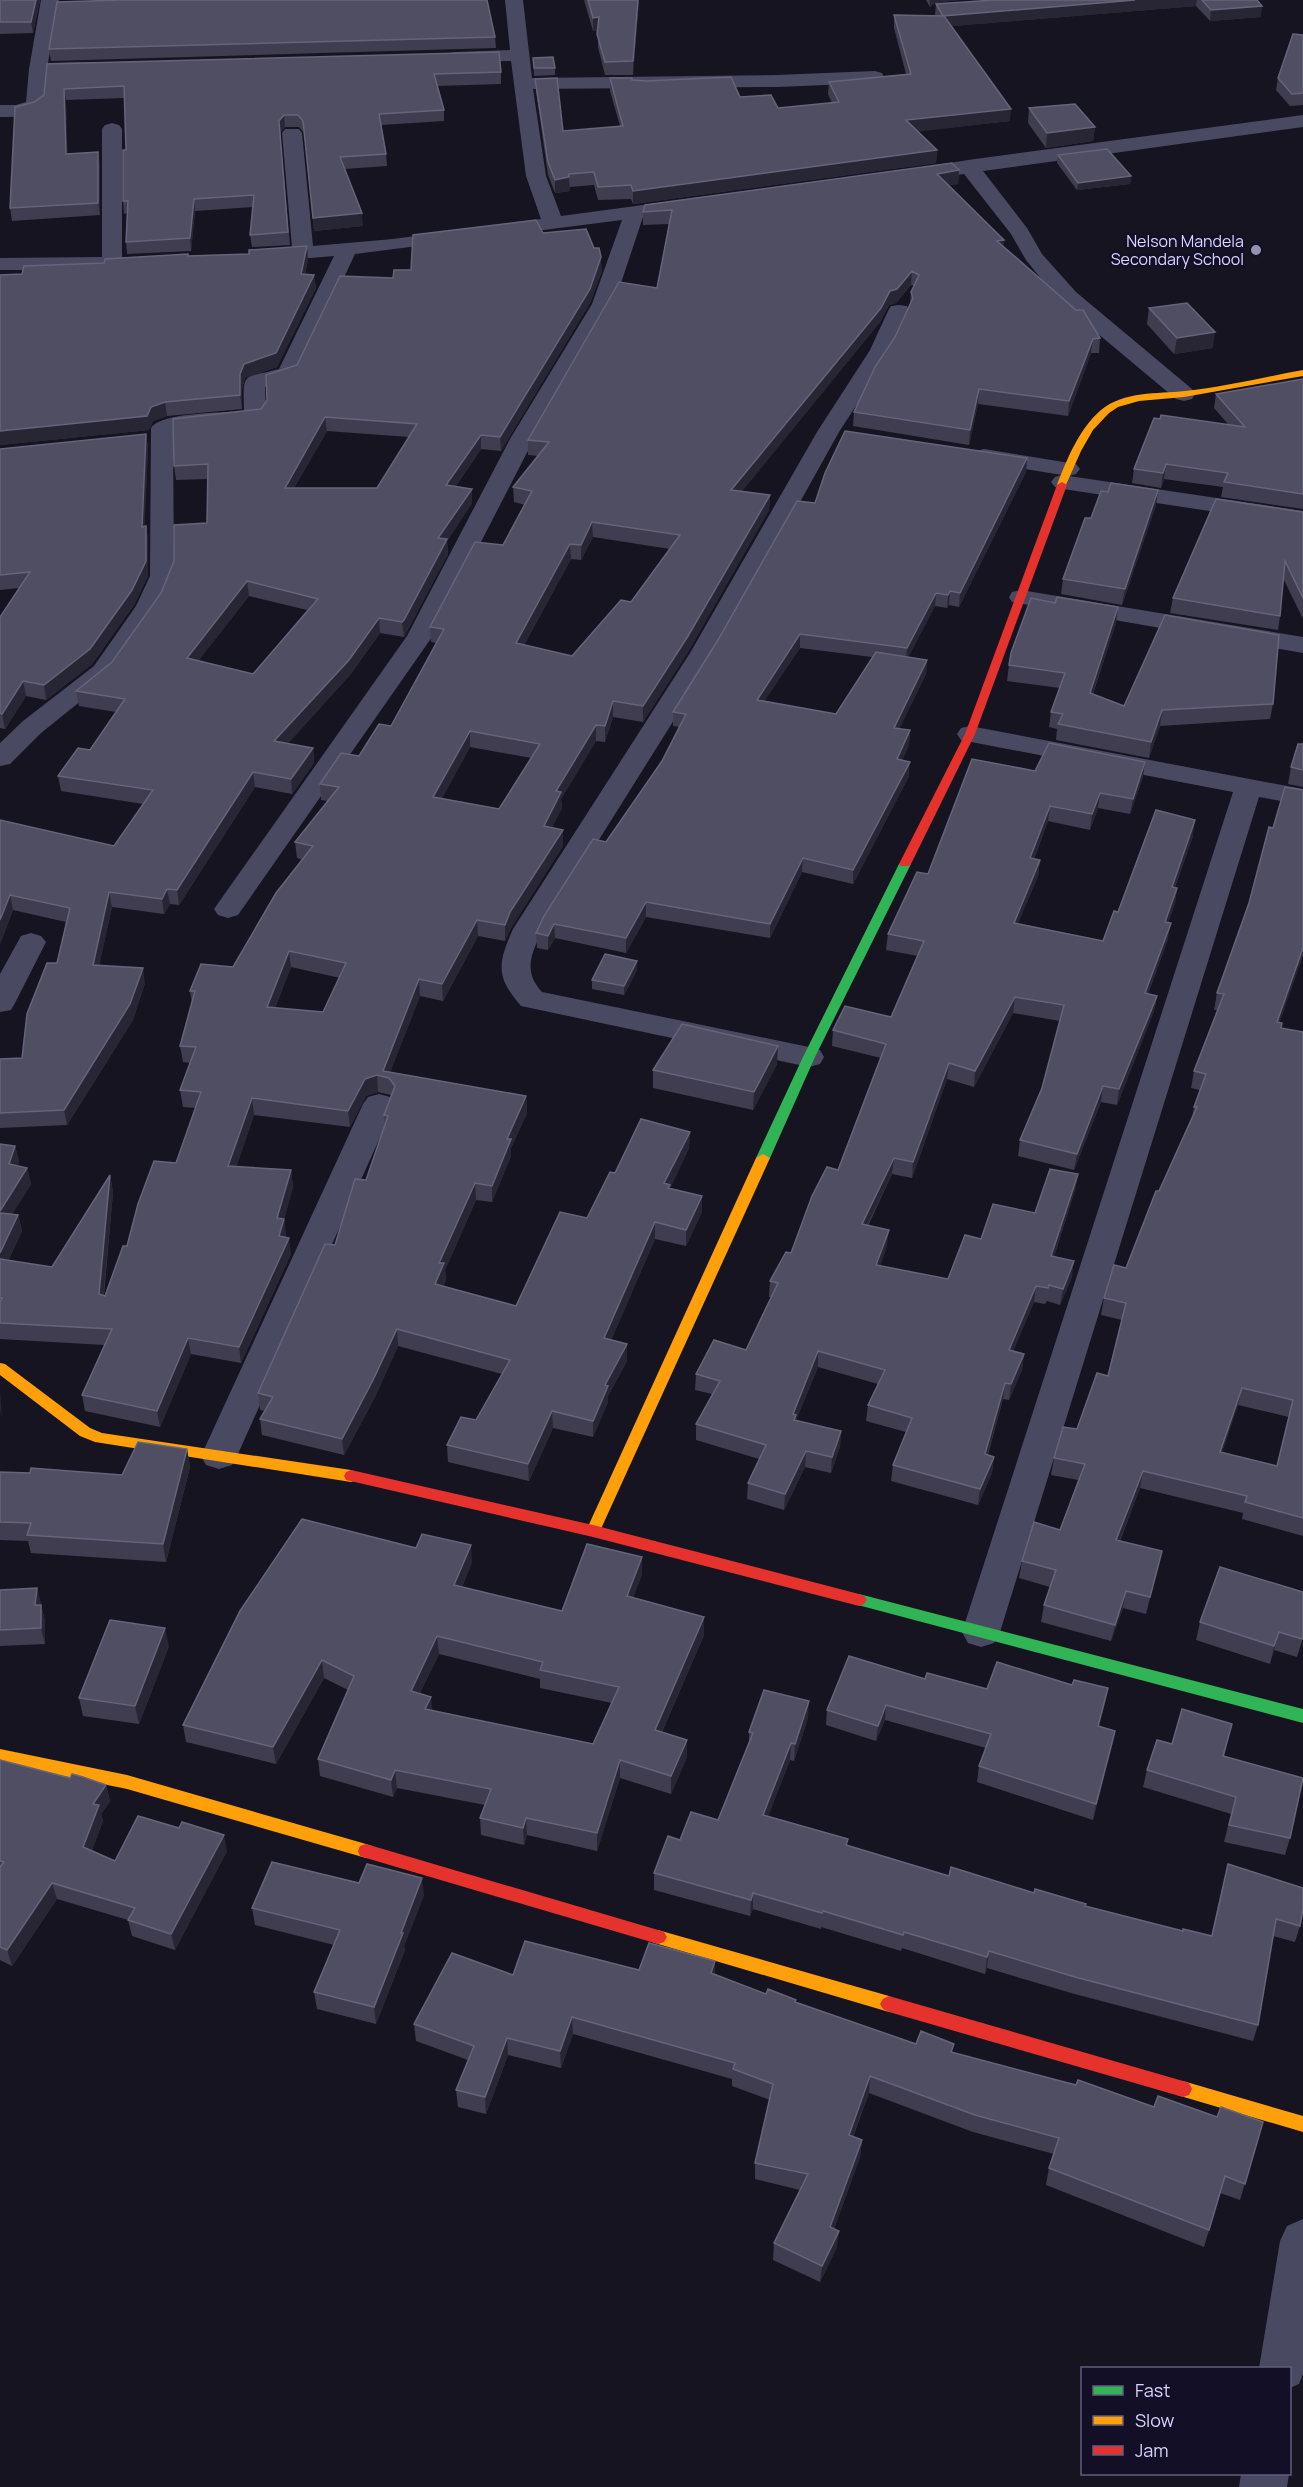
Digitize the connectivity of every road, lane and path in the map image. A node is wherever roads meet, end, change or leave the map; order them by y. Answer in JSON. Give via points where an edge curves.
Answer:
{"nodes":[{"id":1,"x":514,"y":0,"type":"edge"},
{"id":2,"x":50,"y":3,"type":"edge"},
{"id":3,"x":72,"y":6,"type":"edge"},
{"id":4,"x":521,"y":55,"type":"junction"},
{"id":5,"x":440,"y":58,"type":"edge"},
{"id":6,"x":105,"y":68,"type":"edge"},
{"id":7,"x":38,"y":69,"type":"junction"},
{"id":8,"x":875,"y":77,"type":"edge"},
{"id":9,"x":523,"y":84,"type":"junction"},
{"id":10,"x":0,"y":111,"type":"edge"},
{"id":11,"x":1303,"y":121,"type":"edge"},
{"id":12,"x":112,"y":129,"type":"dead end"},
{"id":13,"x":292,"y":133,"type":"dead end"},
{"id":14,"x":968,"y":166,"type":"junction"},
{"id":15,"x":896,"y":177,"type":"edge"},
{"id":16,"x":706,"y":203,"type":"edge"},
{"id":17,"x":635,"y":212,"type":"junction"},
{"id":18,"x":553,"y":223,"type":"junction"},
{"id":19,"x":347,"y":250,"type":"junction"},
{"id":20,"x":303,"y":253,"type":"junction"},
{"id":21,"x":245,"y":257,"type":"edge"},
{"id":22,"x":145,"y":262,"type":"edge"},
{"id":23,"x":0,"y":264,"type":"edge"},
{"id":24,"x":112,"y":264,"type":"junction"},
{"id":25,"x":899,"y":311,"type":"dead end"},
{"id":26,"x":1303,"y":373,"type":"edge"},
{"id":27,"x":1184,"y":394,"type":"junction"},
{"id":28,"x":965,"y":453,"type":"edge"},
{"id":29,"x":1066,"y":475,"type":"junction"},
{"id":30,"x":1303,"y":518,"type":"edge"},
{"id":31,"x":1021,"y":597,"type":"junction"},
{"id":32,"x":1303,"y":645,"type":"edge"},
{"id":33,"x":970,"y":734,"type":"junction"},
{"id":34,"x":0,"y":758,"type":"edge"},
{"id":35,"x":1248,"y":788,"type":"junction"},
{"id":36,"x":1303,"y":797,"type":"edge"},
{"id":37,"x":228,"y":909,"type":"dead end"},
{"id":38,"x":31,"y":942,"type":"dead end"},
{"id":39,"x":0,"y":1003,"type":"edge"},
{"id":40,"x":808,"y":1057,"type":"junction"},
{"id":41,"x":379,"y":1104,"type":"dead end"},
{"id":42,"x":0,"y":1368,"type":"edge"},
{"id":43,"x":219,"y":1456,"type":"junction"},
{"id":44,"x":593,"y":1531,"type":"junction"},
{"id":45,"x":981,"y":1632,"type":"junction"},
{"id":46,"x":1303,"y":1716,"type":"edge"},
{"id":47,"x":0,"y":1756,"type":"edge"},
{"id":48,"x":1303,"y":2124,"type":"edge"},
{"id":49,"x":1303,"y":2241,"type":"edge"},
{"id":50,"x":1282,"y":2367,"type":"edge"}],
"edges":[{"from":1,"to":4,"type":"street"},
{"from":2,"to":3,"type":"street"},
{"from":2,"to":7,"type":"street"},
{"from":4,"to":5,"type":"street"},
{"from":4,"to":9,"type":"street"},
{"from":6,"to":7,"type":"street"},
{"from":7,"to":10,"type":"street","via":[[35,105],[18,111]]},
{"from":8,"to":9,"type":"street"},
{"from":9,"to":18,"type":"street","via":[[536,176]]},
{"from":11,"to":14,"type":"street"},
{"from":12,"to":24,"type":"street"},
{"from":13,"to":20,"type":"street"},
{"from":14,"to":15,"type":"street"},
{"from":14,"to":27,"type":"street","via":[[1068,297]]},
{"from":16,"to":17,"type":"street"},
{"from":17,"to":18,"type":"street"},
{"from":17,"to":37,"type":"street","via":[[603,304],[522,439],[419,637]]},
{"from":18,"to":19,"type":"street"},
{"from":19,"to":20,"type":"street"},
{"from":19,"to":34,"type":"street","via":[[288,373],[254,383],[253,417],[168,425],[151,439],[162,576],[148,606],[103,671],[32,727]]},
{"from":20,"to":21,"type":"street"},
{"from":22,"to":24,"type":"street"},
{"from":23,"to":24,"type":"street"},
{"from":25,"to":40,"type":"street","via":[[839,434],[528,928],[513,972],[532,999]]},
{"from":26,"to":27,"type":"street"},
{"from":27,"to":29,"type":"street","via":[[1164,394],[1115,405],[1094,421]]},
{"from":28,"to":29,"type":"street"},
{"from":29,"to":30,"type":"street"},
{"from":29,"to":31,"type":"street"},
{"from":31,"to":32,"type":"street"},
{"from":31,"to":33,"type":"street"},
{"from":33,"to":35,"type":"street"},
{"from":33,"to":40,"type":"street"},
{"from":35,"to":36,"type":"street"},
{"from":35,"to":45,"type":"street"},
{"from":38,"to":39,"type":"street"},
{"from":40,"to":44,"type":"street"},
{"from":41,"to":43,"type":"street"},
{"from":42,"to":43,"type":"street","via":[[85,1432],[100,1438]]},
{"from":43,"to":44,"type":"street","via":[[376,1479]]},
{"from":44,"to":45,"type":"street"},
{"from":45,"to":46,"type":"street"},
{"from":47,"to":48,"type":"street","via":[[127,1782]]},
{"from":49,"to":50,"type":"street"}]}
